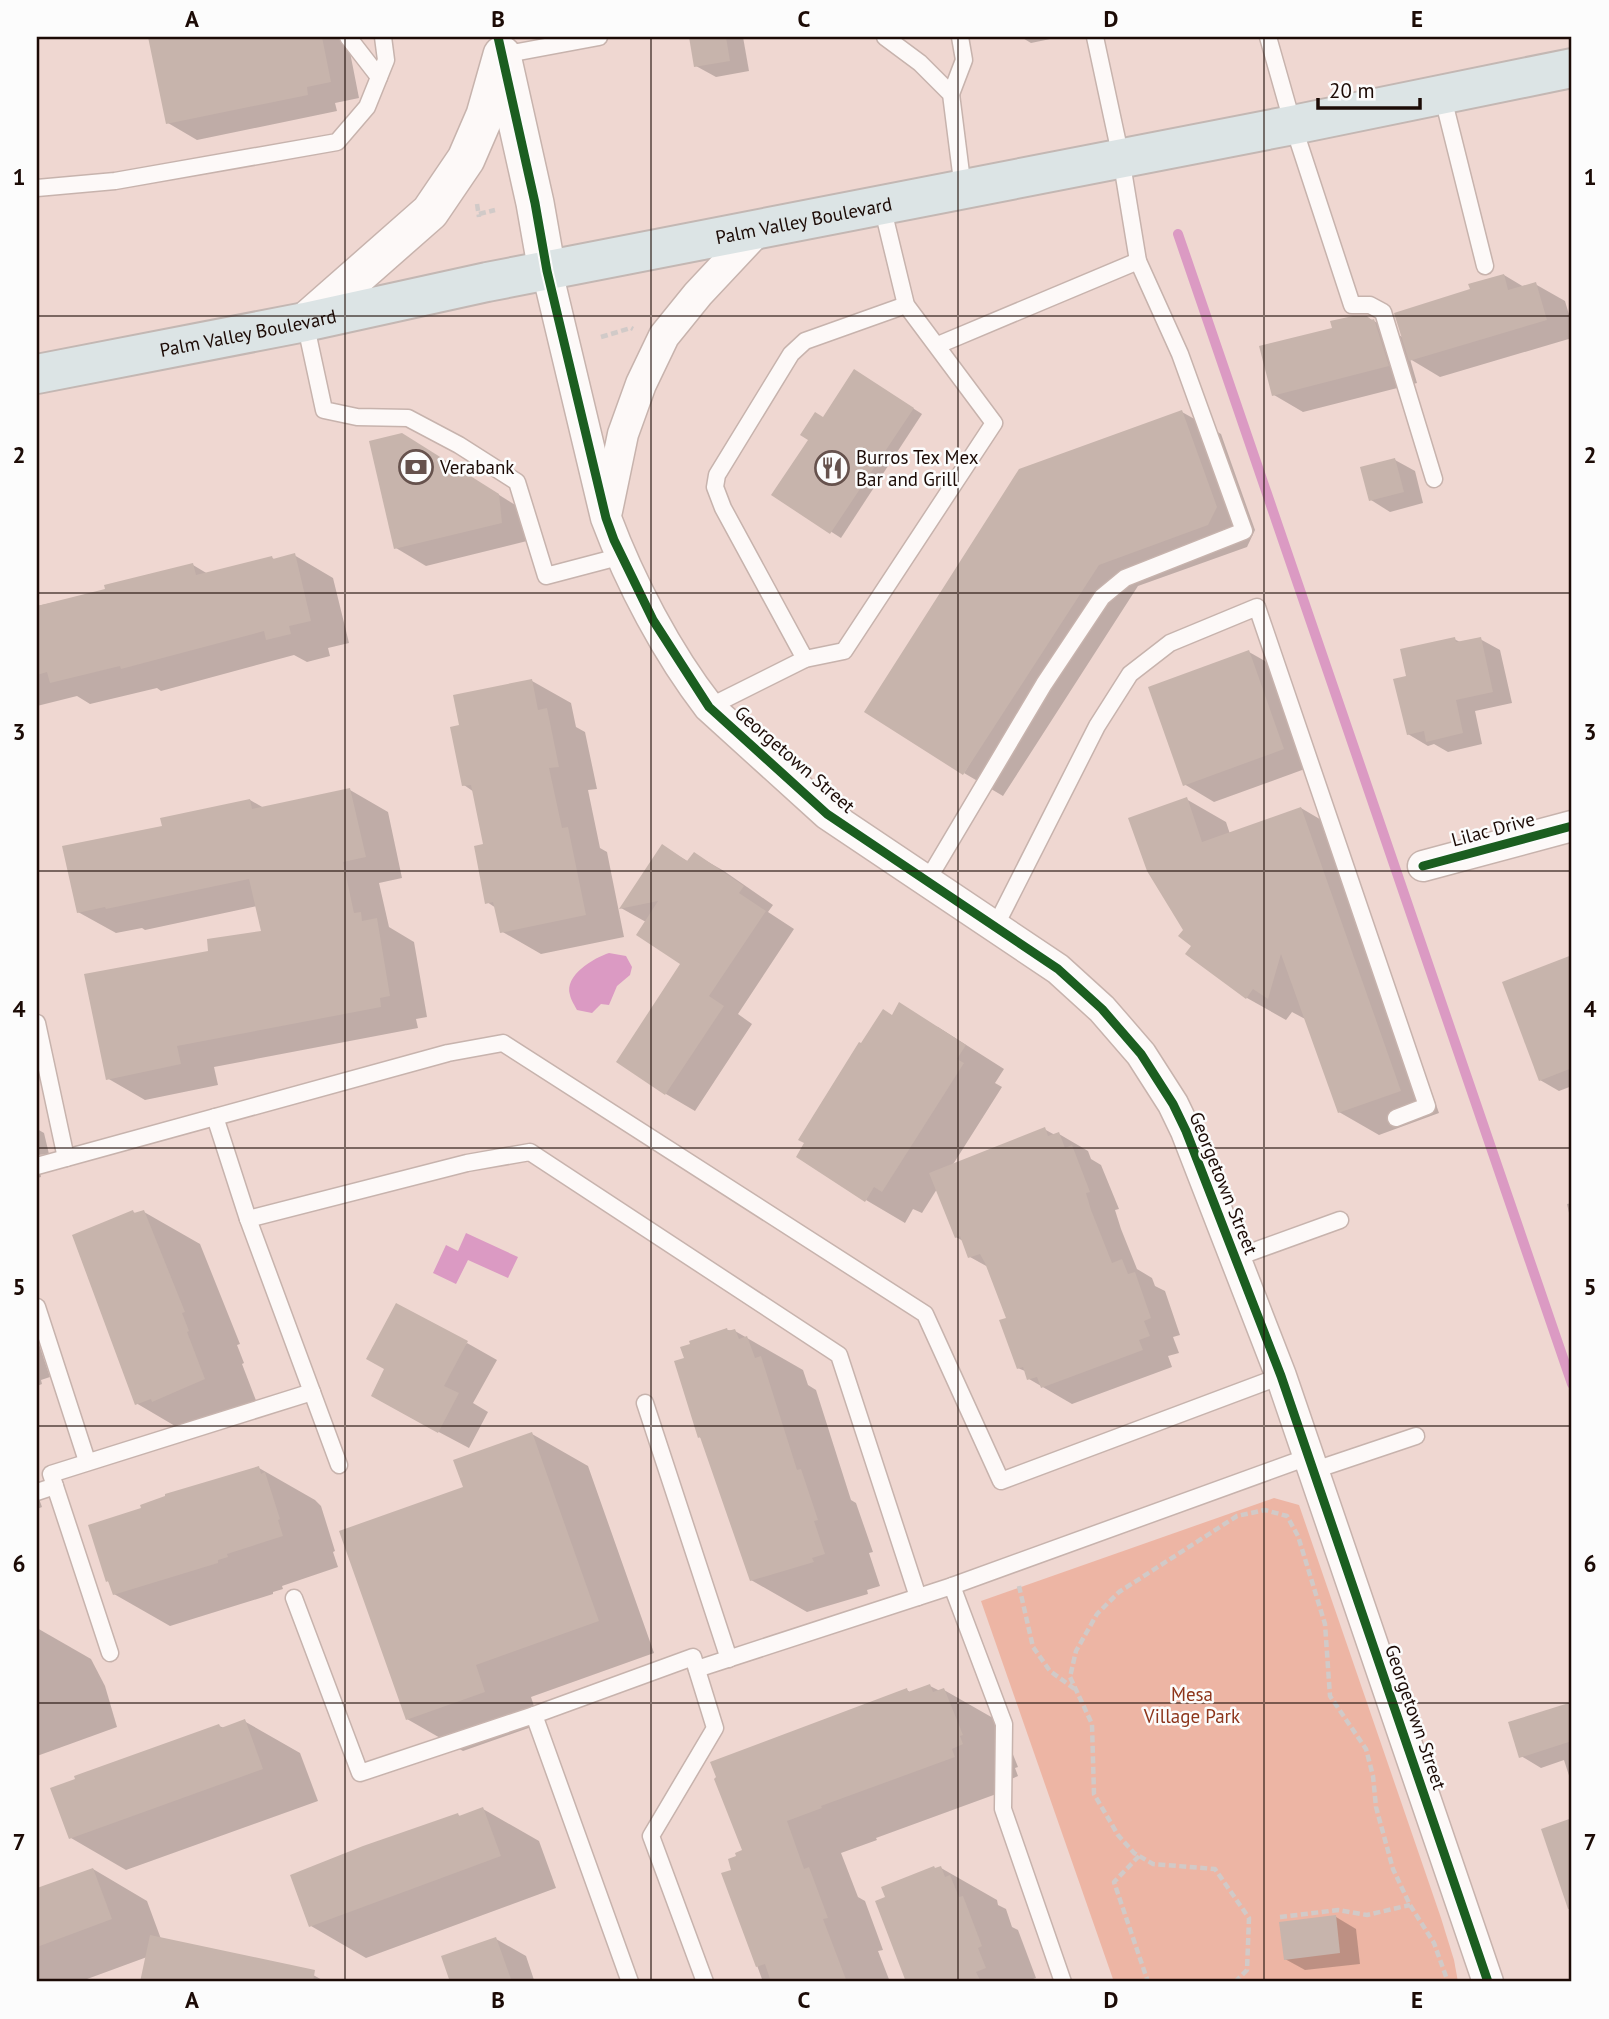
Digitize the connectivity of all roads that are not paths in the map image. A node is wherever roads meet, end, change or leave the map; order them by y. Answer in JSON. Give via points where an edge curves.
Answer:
{"nodes":[{"id":1,"x":348,"y":37,"type":"edge"},
{"id":2,"x":383,"y":37,"type":"edge"},
{"id":3,"x":599,"y":37,"type":"edge"},
{"id":4,"x":885,"y":37,"type":"edge"},
{"id":5,"x":960,"y":37,"type":"edge"},
{"id":6,"x":1095,"y":37,"type":"edge"},
{"id":7,"x":1268,"y":37,"type":"edge"},
{"id":8,"x":500,"y":46,"type":"edge"},
{"id":9,"x":1572,"y":68,"type":"edge"},
{"id":10,"x":379,"y":77,"type":"junction"},
{"id":11,"x":951,"y":94,"type":"junction"},
{"id":12,"x":1442,"y":94,"type":"junction"},
{"id":13,"x":1293,"y":125,"type":"junction"},
{"id":14,"x":1121,"y":158,"type":"junction"},
{"id":15,"x":37,"y":188,"type":"edge"},
{"id":16,"x":963,"y":189,"type":"junction"},
{"id":17,"x":882,"y":205,"type":"junction"},
{"id":18,"x":758,"y":230,"type":"junction"},
{"id":19,"x":1138,"y":261,"type":"junction"},
{"id":20,"x":1485,"y":266,"type":"dead end"},
{"id":21,"x":547,"y":271,"type":"junction"},
{"id":22,"x":906,"y":305,"type":"junction"},
{"id":23,"x":305,"y":322,"type":"junction"},
{"id":24,"x":938,"y":345,"type":"junction"},
{"id":25,"x":37,"y":374,"type":"edge"},
{"id":26,"x":1434,"y":479,"type":"dead end"},
{"id":27,"x":606,"y":518,"type":"junction"},
{"id":28,"x":622,"y":556,"type":"junction"},
{"id":29,"x":805,"y":659,"type":"junction"},
{"id":30,"x":709,"y":707,"type":"junction"},
{"id":31,"x":1572,"y":826,"type":"edge"},
{"id":32,"x":1423,"y":866,"type":"dead end"},
{"id":33,"x":927,"y":881,"type":"junction"},
{"id":34,"x":995,"y":928,"type":"junction"},
{"id":35,"x":37,"y":1023,"type":"edge"},
{"id":36,"x":215,"y":1117,"type":"junction"},
{"id":37,"x":1396,"y":1118,"type":"dead end"},
{"id":38,"x":66,"y":1158,"type":"junction"},
{"id":39,"x":37,"y":1166,"type":"edge"},
{"id":40,"x":248,"y":1219,"type":"junction"},
{"id":41,"x":1340,"y":1220,"type":"dead end"},
{"id":42,"x":1235,"y":1258,"type":"junction"},
{"id":43,"x":37,"y":1307,"type":"edge"},
{"id":44,"x":1281,"y":1376,"type":"junction"},
{"id":45,"x":312,"y":1392,"type":"junction"},
{"id":46,"x":645,"y":1403,"type":"dead end"},
{"id":47,"x":1416,"y":1436,"type":"dead end"},
{"id":48,"x":87,"y":1461,"type":"junction"},
{"id":49,"x":1310,"y":1464,"type":"junction"},
{"id":50,"x":339,"y":1465,"type":"dead end"},
{"id":51,"x":55,"y":1486,"type":"junction"},
{"id":52,"x":37,"y":1492,"type":"edge"},
{"id":53,"x":952,"y":1586,"type":"junction"},
{"id":54,"x":918,"y":1597,"type":"junction"},
{"id":55,"x":294,"y":1598,"type":"dead end"},
{"id":56,"x":110,"y":1653,"type":"dead end"},
{"id":57,"x":729,"y":1659,"type":"junction"},
{"id":58,"x":697,"y":1669,"type":"junction"},
{"id":59,"x":534,"y":1715,"type":"junction"},
{"id":60,"x":630,"y":1982,"type":"edge"},
{"id":61,"x":705,"y":1982,"type":"edge"},
{"id":62,"x":1063,"y":1982,"type":"edge"},
{"id":63,"x":1488,"y":1982,"type":"edge"}],
"edges":[{"from":1,"to":10,"type":"lane"},
{"from":2,"to":10,"type":"lane","via":[[386,60]]},
{"from":3,"to":8,"type":"lane"},
{"from":4,"to":11,"type":"lane"},
{"from":5,"to":11,"type":"lane","via":[[964,60]]},
{"from":6,"to":14,"type":"lane"},
{"from":7,"to":13,"type":"lane"},
{"from":8,"to":21,"type":"street"},
{"from":8,"to":23,"type":"street","via":[[485,115],[466,159],[430,212]]},
{"from":9,"to":12,"type":"highway","name":"Palm Valley Boulevard"},
{"from":10,"to":15,"type":"lane","via":[[367,107],[337,142],[115,181]]},
{"from":11,"to":16,"type":"lane"},
{"from":12,"to":13,"type":"highway","name":"Palm Valley Boulevard"},
{"from":12,"to":20,"type":"lane"},
{"from":13,"to":14,"type":"highway","name":"Palm Valley Boulevard"},
{"from":13,"to":26,"type":"lane","via":[[1352,305],[1370,305],[1383,312]]},
{"from":14,"to":16,"type":"highway","name":"Palm Valley Boulevard"},
{"from":14,"to":19,"type":"lane"},
{"from":16,"to":17,"type":"highway","name":"Palm Valley Boulevard"},
{"from":17,"to":18,"type":"highway","name":"Palm Valley Boulevard"},
{"from":17,"to":22,"type":"lane"},
{"from":18,"to":21,"type":"highway","name":"Palm Valley Boulevard"},
{"from":18,"to":27,"type":"street","via":[[664,336],[623,434]]},
{"from":19,"to":24,"type":"lane"},
{"from":19,"to":33,"type":"lane","via":[[1180,354],[1244,531],[1125,578],[1102,597],[1044,684]]},
{"from":21,"to":23,"type":"highway","name":"Palm Valley Boulevard"},
{"from":21,"to":27,"type":"street","name":"Georgetown Street"},
{"from":22,"to":24,"type":"lane"},
{"from":22,"to":29,"type":"lane","via":[[805,341],[791,354],[717,475],[715,486],[723,508]]},
{"from":23,"to":25,"type":"highway","name":"Palm Valley Boulevard"},
{"from":23,"to":28,"type":"lane","via":[[324,410],[357,417],[408,418],[517,482],[545,576]]},
{"from":24,"to":29,"type":"lane","via":[[994,423],[844,651]]},
{"from":27,"to":28,"type":"street","name":"Georgetown Street"},
{"from":28,"to":30,"type":"street","name":"Georgetown Street","via":[[653,620]]},
{"from":29,"to":30,"type":"lane"},
{"from":30,"to":33,"type":"street","name":"Georgetown Street","via":[[827,814]]},
{"from":31,"to":32,"type":"street","name":"Lilac Drive"},
{"from":33,"to":34,"type":"street","name":"Georgetown Street"},
{"from":34,"to":37,"type":"lane","via":[[1097,726],[1130,674],[1170,643],[1257,607],[1427,1106]]},
{"from":34,"to":42,"type":"street","name":"Georgetown Street","via":[[1058,969],[1102,1009],[1141,1054],[1186,1131]]},
{"from":35,"to":38,"type":"lane"},
{"from":36,"to":38,"type":"lane"},
{"from":36,"to":40,"type":"lane"},
{"from":36,"to":44,"type":"lane","via":[[448,1053],[503,1043],[925,1314],[1002,1481]]},
{"from":38,"to":39,"type":"lane"},
{"from":40,"to":45,"type":"lane"},
{"from":40,"to":54,"type":"lane","via":[[467,1163],[530,1152],[839,1355]]},
{"from":41,"to":42,"type":"lane"},
{"from":42,"to":44,"type":"street","name":"Georgetown Street"},
{"from":43,"to":48,"type":"lane"},
{"from":44,"to":49,"type":"street","name":"Georgetown Street"},
{"from":45,"to":48,"type":"lane"},
{"from":45,"to":50,"type":"lane"},
{"from":46,"to":57,"type":"lane"},
{"from":47,"to":49,"type":"lane"},
{"from":48,"to":51,"type":"lane","via":[[51,1474]]},
{"from":49,"to":53,"type":"lane"},
{"from":49,"to":63,"type":"street","name":"Georgetown Street"},
{"from":51,"to":52,"type":"lane"},
{"from":51,"to":56,"type":"lane"},
{"from":53,"to":54,"type":"lane"},
{"from":53,"to":62,"type":"lane","via":[[1004,1724],[1003,1810]]},
{"from":54,"to":57,"type":"lane"},
{"from":55,"to":59,"type":"lane","via":[[360,1773]]},
{"from":57,"to":58,"type":"lane"},
{"from":58,"to":59,"type":"lane","via":[[693,1657]]},
{"from":58,"to":61,"type":"lane","via":[[715,1728],[651,1836]]},
{"from":59,"to":60,"type":"lane"}]}
